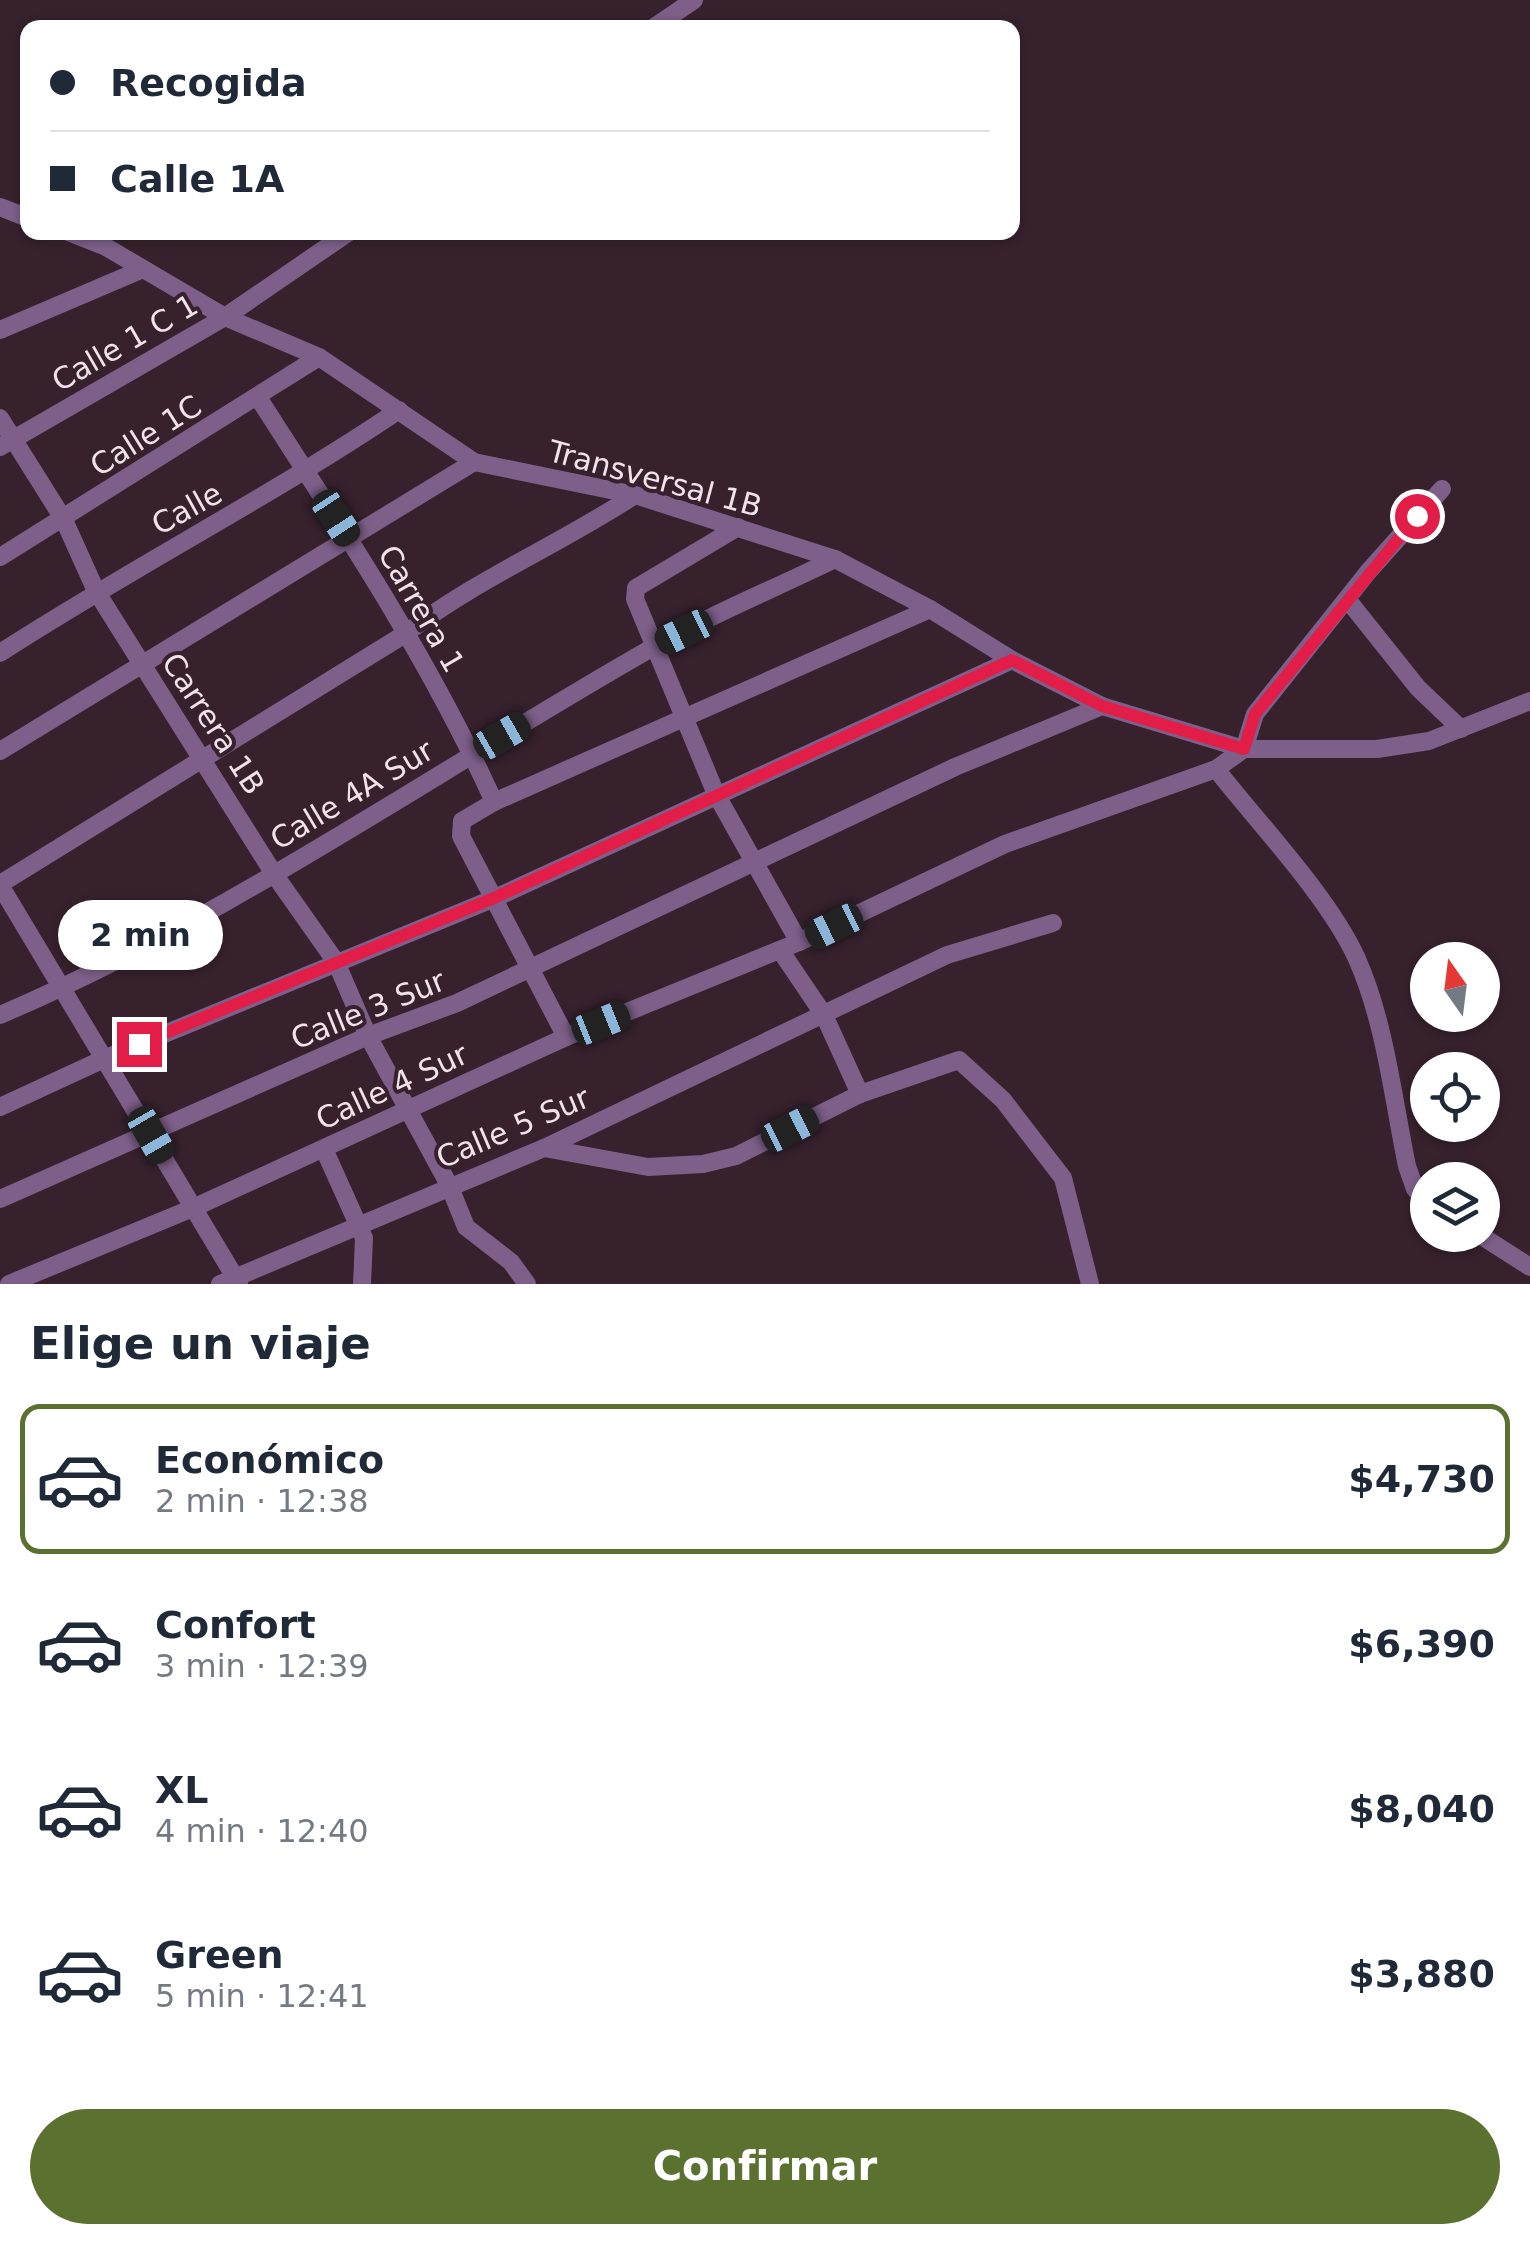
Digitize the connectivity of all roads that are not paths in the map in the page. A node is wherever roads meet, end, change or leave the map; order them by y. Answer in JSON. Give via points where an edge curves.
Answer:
{"nodes":[{"id":1,"x":694,"y":0,"type":"edge"},
{"id":2,"x":665,"y":20,"type":"edge"},
{"id":3,"x":88,"y":240,"type":"edge"},
{"id":4,"x":338,"y":240,"type":"edge"},
{"id":5,"x":143,"y":269,"type":"junction"},
{"id":6,"x":225,"y":317,"type":"junction"},
{"id":7,"x":0,"y":330,"type":"edge"},
{"id":8,"x":318,"y":357,"type":"junction"},
{"id":9,"x":259,"y":398,"type":"junction"},
{"id":10,"x":399,"y":410,"type":"junction"},
{"id":11,"x":0,"y":418,"type":"edge"},
{"id":12,"x":7,"y":443,"type":"edge"},
{"id":13,"x":474,"y":462,"type":"junction"},
{"id":14,"x":306,"y":473,"type":"junction"},
{"id":15,"x":1442,"y":489,"type":"dead end"},
{"id":16,"x":635,"y":495,"type":"junction"},
{"id":17,"x":64,"y":520,"type":"junction"},
{"id":18,"x":738,"y":527,"type":"junction"},
{"id":19,"x":350,"y":540,"type":"junction"},
{"id":20,"x":0,"y":557,"type":"edge"},
{"id":21,"x":835,"y":560,"type":"junction"},
{"id":22,"x":96,"y":591,"type":"junction"},
{"id":23,"x":1348,"y":599,"type":"junction"},
{"id":24,"x":930,"y":609,"type":"junction"},
{"id":25,"x":405,"y":634,"type":"junction"},
{"id":26,"x":654,"y":646,"type":"junction"},
{"id":27,"x":0,"y":653,"type":"edge"},
{"id":28,"x":1012,"y":660,"type":"junction"},
{"id":29,"x":143,"y":666,"type":"junction"},
{"id":30,"x":1530,"y":701,"type":"edge"},
{"id":31,"x":1102,"y":706,"type":"junction"},
{"id":32,"x":682,"y":719,"type":"junction"},
{"id":33,"x":1461,"y":728,"type":"junction"},
{"id":34,"x":1244,"y":749,"type":"junction"},
{"id":35,"x":0,"y":751,"type":"edge"},
{"id":36,"x":472,"y":753,"type":"junction"},
{"id":37,"x":203,"y":756,"type":"junction"},
{"id":38,"x":1216,"y":769,"type":"junction"},
{"id":39,"x":716,"y":794,"type":"junction"},
{"id":40,"x":494,"y":802,"type":"junction"},
{"id":41,"x":752,"y":862,"type":"junction"},
{"id":42,"x":274,"y":874,"type":"junction"},
{"id":43,"x":0,"y":885,"type":"edge"},
{"id":44,"x":494,"y":898,"type":"junction"},
{"id":45,"x":1053,"y":923,"type":"dead end"},
{"id":46,"x":800,"y":942,"type":"junction"},
{"id":47,"x":780,"y":950,"type":"junction"},
{"id":48,"x":336,"y":962,"type":"junction"},
{"id":49,"x":533,"y":968,"type":"junction"},
{"id":50,"x":65,"y":987,"type":"junction"},
{"id":51,"x":824,"y":1014,"type":"junction"},
{"id":52,"x":0,"y":1015,"type":"edge"},
{"id":53,"x":368,"y":1036,"type":"junction"},
{"id":54,"x":566,"y":1037,"type":"junction"},
{"id":55,"x":106,"y":1058,"type":"junction"},
{"id":56,"x":860,"y":1094,"type":"junction"},
{"id":57,"x":0,"y":1108,"type":"edge"},
{"id":58,"x":411,"y":1110,"type":"junction"},
{"id":59,"x":151,"y":1135,"type":"junction"},
{"id":60,"x":544,"y":1148,"type":"junction"},
{"id":61,"x":324,"y":1150,"type":"junction"},
{"id":62,"x":1410,"y":1176,"type":"edge"},
{"id":63,"x":449,"y":1185,"type":"junction"},
{"id":64,"x":0,"y":1199,"type":"edge"},
{"id":65,"x":193,"y":1208,"type":"junction"},
{"id":66,"x":360,"y":1226,"type":"junction"},
{"id":67,"x":1500,"y":1248,"type":"edge"},
{"id":68,"x":1530,"y":1268,"type":"edge"},
{"id":69,"x":232,"y":1282,"type":"edge"},
{"id":70,"x":9,"y":1284,"type":"edge"},
{"id":71,"x":362,"y":1284,"type":"edge"},
{"id":72,"x":527,"y":1284,"type":"edge"},
{"id":73,"x":1090,"y":1284,"type":"edge"}],
"edges":[{"from":1,"to":2,"type":"street"},
{"from":3,"to":5,"type":"street","name":"Transversal 1B"},
{"from":4,"to":6,"type":"street","name":"Calle 1 C 1"},
{"from":5,"to":6,"type":"street","name":"Transversal 1B"},
{"from":5,"to":7,"type":"street"},
{"from":6,"to":8,"type":"street","name":"Transversal 1B"},
{"from":6,"to":12,"type":"street","name":"Calle 1 C 1"},
{"from":8,"to":9,"type":"street","name":"Calle 1C"},
{"from":8,"to":10,"type":"street","name":"Transversal 1B"},
{"from":9,"to":14,"type":"street","name":"Carrera 1"},
{"from":9,"to":17,"type":"street","name":"Calle 1C"},
{"from":10,"to":13,"type":"street","name":"Transversal 1B"},
{"from":10,"to":14,"type":"street","name":"Calle"},
{"from":11,"to":12,"type":"street","name":"Carrera 1B"},
{"from":12,"to":17,"type":"street","name":"Carrera 1B"},
{"from":13,"to":16,"type":"street","name":"Transversal 1B"},
{"from":13,"to":19,"type":"street"},
{"from":14,"to":19,"type":"street","name":"Carrera 1"},
{"from":14,"to":22,"type":"street","name":"Calle"},
{"from":15,"to":23,"type":"street"},
{"from":16,"to":18,"type":"street","name":"Transversal 1B"},
{"from":16,"to":25,"type":"street","via":[[457,594]]},
{"from":17,"to":20,"type":"street","name":"Calle 1C"},
{"from":17,"to":22,"type":"street","name":"Carrera 1B"},
{"from":18,"to":21,"type":"street","name":"Transversal 1B"},
{"from":18,"to":26,"type":"street","via":[[636,588]]},
{"from":19,"to":25,"type":"street","name":"Carrera 1"},
{"from":19,"to":29,"type":"street"},
{"from":21,"to":24,"type":"street","name":"Transversal 1B"},
{"from":21,"to":26,"type":"street","name":"Calle 4A Sur"},
{"from":22,"to":27,"type":"street","name":"Calle"},
{"from":22,"to":29,"type":"street","name":"Carrera 1B"},
{"from":23,"to":33,"type":"street","via":[[1418,688]]},
{"from":23,"to":34,"type":"street","via":[[1255,714]]},
{"from":24,"to":28,"type":"street","name":"Transversal 1B"},
{"from":24,"to":32,"type":"street"},
{"from":25,"to":36,"type":"street","name":"Carrera 1"},
{"from":25,"to":37,"type":"street"},
{"from":26,"to":32,"type":"street"},
{"from":26,"to":36,"type":"street","name":"Calle 4A Sur"},
{"from":28,"to":31,"type":"street","name":"Transversal 1B"},
{"from":28,"to":39,"type":"street"},
{"from":29,"to":35,"type":"street"},
{"from":29,"to":37,"type":"street","name":"Carrera 1B"},
{"from":30,"to":33,"type":"street","name":"Transversal 1B"},
{"from":31,"to":34,"type":"street","name":"Transversal 1B"},
{"from":31,"to":41,"type":"street","name":"Calle 3 Sur"},
{"from":32,"to":39,"type":"street"},
{"from":32,"to":40,"type":"street"},
{"from":33,"to":34,"type":"street","name":"Transversal 1B","via":[[1377,749]]},
{"from":34,"to":38,"type":"street","name":"Calle 4 Sur"},
{"from":36,"to":40,"type":"street","name":"Carrera 1"},
{"from":36,"to":42,"type":"street","name":"Calle 4A Sur"},
{"from":37,"to":42,"type":"street","name":"Carrera 1B"},
{"from":37,"to":43,"type":"street"},
{"from":38,"to":46,"type":"street","name":"Calle 4 Sur","via":[[1005,844]]},
{"from":38,"to":62,"type":"street","via":[[1356,956],[1370,992]]},
{"from":39,"to":41,"type":"street"},
{"from":39,"to":44,"type":"street"},
{"from":40,"to":44,"type":"street","via":[[468,816],[460,829]]},
{"from":41,"to":46,"type":"street"},
{"from":41,"to":49,"type":"street","name":"Calle 3 Sur"},
{"from":42,"to":48,"type":"street","name":"Carrera 1B"},
{"from":42,"to":50,"type":"street","name":"Calle 4A Sur"},
{"from":43,"to":50,"type":"street"},
{"from":44,"to":48,"type":"street"},
{"from":44,"to":49,"type":"street"},
{"from":45,"to":51,"type":"street","name":"Calle 5 Sur","via":[[948,955]]},
{"from":46,"to":47,"type":"street","name":"Calle 4 Sur"},
{"from":47,"to":51,"type":"street"},
{"from":47,"to":54,"type":"street","name":"Calle 4 Sur"},
{"from":48,"to":53,"type":"street","name":"Carrera 1B"},
{"from":48,"to":55,"type":"street"},
{"from":49,"to":53,"type":"street","name":"Calle 3 Sur"},
{"from":49,"to":54,"type":"street"},
{"from":50,"to":52,"type":"street","name":"Calle 4A Sur"},
{"from":50,"to":55,"type":"street"},
{"from":51,"to":56,"type":"street"},
{"from":51,"to":60,"type":"street","name":"Calle 5 Sur"},
{"from":53,"to":58,"type":"street","name":"Carrera 1B"},
{"from":53,"to":59,"type":"street","name":"Calle 3 Sur"},
{"from":54,"to":58,"type":"street","name":"Calle 4 Sur"},
{"from":55,"to":57,"type":"street"},
{"from":55,"to":59,"type":"street"},
{"from":56,"to":60,"type":"street","via":[[736,1156],[702,1164],[648,1168]]},
{"from":56,"to":73,"type":"street","via":[[946,1062],[969,1067],[1063,1178]]},
{"from":58,"to":61,"type":"street","name":"Calle 4 Sur"},
{"from":58,"to":63,"type":"street","name":"Carrera 1B"},
{"from":59,"to":64,"type":"street","name":"Calle 3 Sur"},
{"from":59,"to":65,"type":"street"},
{"from":60,"to":63,"type":"street","name":"Calle 5 Sur"},
{"from":61,"to":65,"type":"street","name":"Calle 4 Sur"},
{"from":61,"to":66,"type":"street"},
{"from":63,"to":66,"type":"street","name":"Calle 5 Sur"},
{"from":63,"to":72,"type":"street","name":"Carrera 1B","via":[[466,1227],[511,1262]]},
{"from":65,"to":69,"type":"street"},
{"from":65,"to":70,"type":"street","name":"Calle 4 Sur"},
{"from":66,"to":69,"type":"street","name":"Calle 5 Sur"},
{"from":66,"to":71,"type":"street"},
{"from":67,"to":68,"type":"street"}]}
